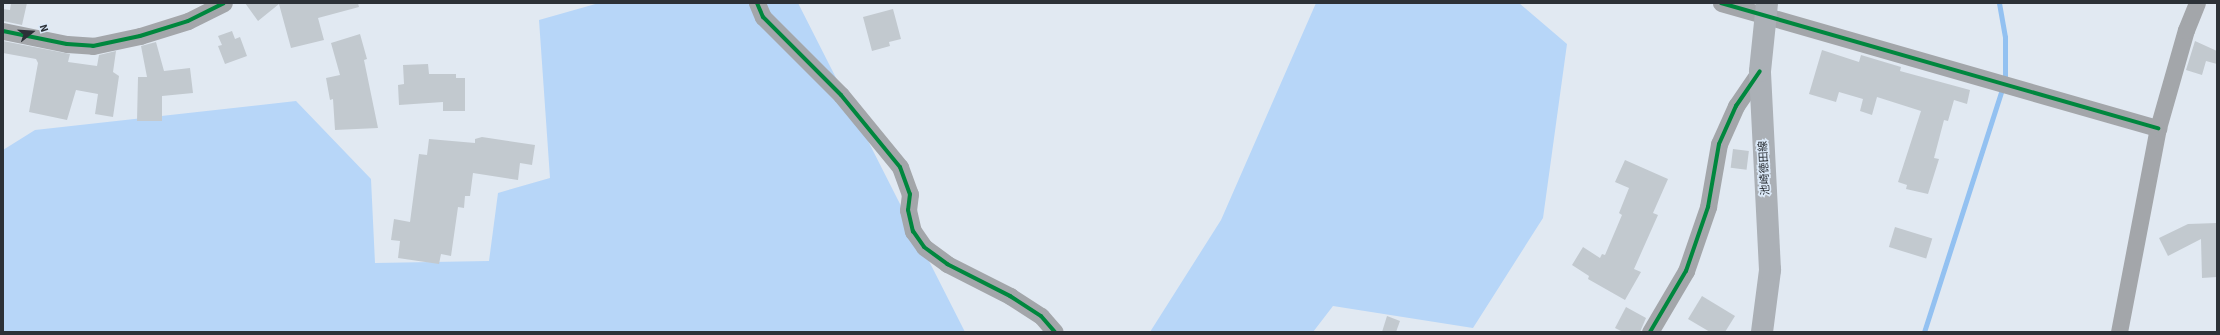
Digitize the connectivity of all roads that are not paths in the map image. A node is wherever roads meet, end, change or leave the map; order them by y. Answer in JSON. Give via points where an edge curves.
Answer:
{"nodes":[{"id":1,"x":224,"y":3,"type":"edge"},
{"id":2,"x":757,"y":3,"type":"edge"},
{"id":3,"x":1721,"y":3,"type":"edge"},
{"id":4,"x":2198,"y":3,"type":"edge"},
{"id":5,"x":1766,"y":9,"type":"edge"},
{"id":6,"x":3,"y":31,"type":"edge"},
{"id":7,"x":1760,"y":70,"type":"junction"},
{"id":8,"x":2158,"y":128,"type":"junction"},
{"id":9,"x":1055,"y":332,"type":"edge"},
{"id":10,"x":1650,"y":332,"type":"edge"},
{"id":11,"x":1762,"y":332,"type":"edge"},
{"id":12,"x":2119,"y":332,"type":"edge"}],
"edges":[{"from":1,"to":6,"type":"street","via":[[188,21],[140,36],[93,46],[67,44]]},
{"from":2,"to":9,"type":"street","via":[[763,17],[841,95],[900,167],[910,194],[908,210],[913,231],[924,247],[947,264],[1035,312]]},
{"from":3,"to":5,"type":"street"},
{"from":4,"to":8,"type":"street","via":[[2186,30]]},
{"from":5,"to":7,"type":"main road","name":"池崎徳田線"},
{"from":5,"to":8,"type":"street","via":[[2018,88]]},
{"from":7,"to":10,"type":"street","via":[[1736,106],[1722,138],[1708,207],[1686,271]]},
{"from":7,"to":11,"type":"main road","name":"池崎徳田線","via":[[1770,270]]},
{"from":8,"to":12,"type":"street"}]}
